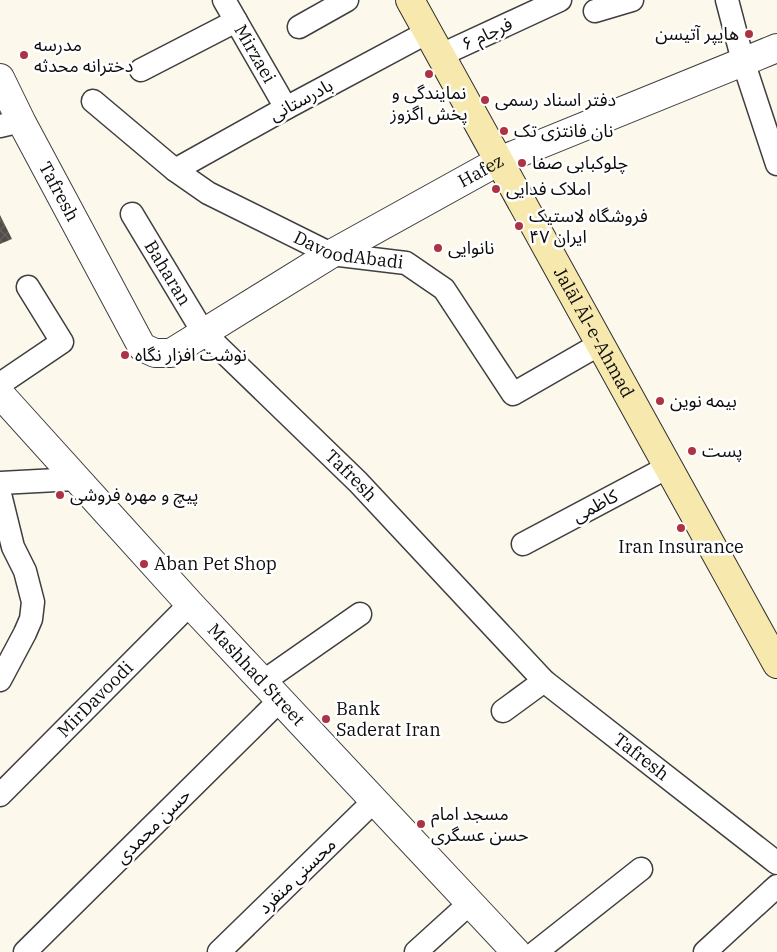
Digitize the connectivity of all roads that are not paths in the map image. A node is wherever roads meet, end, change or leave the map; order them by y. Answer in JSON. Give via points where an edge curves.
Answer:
{"nodes":[{"id":1,"x":224,"y":0,"type":"edge"},
{"id":2,"x":347,"y":0,"type":"edge"},
{"id":3,"x":410,"y":0,"type":"edge"},
{"id":4,"x":560,"y":0,"type":"edge"},
{"id":5,"x":632,"y":0,"type":"edge"},
{"id":6,"x":727,"y":0,"type":"edge"},
{"id":7,"x":595,"y":11,"type":"dead end"},
{"id":8,"x":236,"y":20,"type":"junction"},
{"id":9,"x":299,"y":27,"type":"dead end"},
{"id":10,"x":434,"y":44,"type":"junction"},
{"id":11,"x":777,"y":48,"type":"edge"},
{"id":12,"x":743,"y":61,"type":"junction"},
{"id":13,"x":141,"y":70,"type":"dead end"},
{"id":14,"x":0,"y":78,"type":"edge"},
{"id":15,"x":93,"y":101,"type":"dead end"},
{"id":16,"x":286,"y":108,"type":"junction"},
{"id":17,"x":10,"y":123,"type":"edge"},
{"id":18,"x":499,"y":161,"type":"junction"},
{"id":19,"x":777,"y":164,"type":"edge"},
{"id":20,"x":174,"y":170,"type":"junction"},
{"id":21,"x":132,"y":214,"type":"dead end"},
{"id":22,"x":331,"y":254,"type":"junction"},
{"id":23,"x":28,"y":287,"type":"dead end"},
{"id":24,"x":203,"y":332,"type":"junction"},
{"id":25,"x":600,"y":344,"type":"junction"},
{"id":26,"x":0,"y":384,"type":"edge"},
{"id":27,"x":0,"y":394,"type":"edge"},
{"id":28,"x":668,"y":467,"type":"junction"},
{"id":29,"x":76,"y":479,"type":"junction"},
{"id":30,"x":0,"y":483,"type":"edge"},
{"id":31,"x":0,"y":494,"type":"edge"},
{"id":32,"x":523,"y":544,"type":"dead end"},
{"id":33,"x":190,"y":604,"type":"junction"},
{"id":34,"x":360,"y":614,"type":"dead end"},
{"id":35,"x":777,"y":664,"type":"edge"},
{"id":36,"x":0,"y":680,"type":"edge"},
{"id":37,"x":544,"y":681,"type":"junction"},
{"id":38,"x":272,"y":690,"type":"junction"},
{"id":39,"x":503,"y":711,"type":"dead end"},
{"id":40,"x":0,"y":795,"type":"edge"},
{"id":41,"x":375,"y":800,"type":"junction"},
{"id":42,"x":777,"y":863,"type":"edge"},
{"id":43,"x":642,"y":869,"type":"dead end"},
{"id":44,"x":777,"y":886,"type":"edge"},
{"id":45,"x":470,"y":904,"type":"junction"},
{"id":46,"x":25,"y":952,"type":"edge"},
{"id":47,"x":219,"y":952,"type":"edge"},
{"id":48,"x":416,"y":952,"type":"edge"},
{"id":49,"x":516,"y":952,"type":"edge"},
{"id":50,"x":536,"y":952,"type":"edge"},
{"id":51,"x":705,"y":952,"type":"edge"}],
"edges":[{"from":1,"to":8,"type":"street","name":"Mirzaei"},
{"from":2,"to":9,"type":"street"},
{"from":3,"to":10,"type":"main road","name":"Jalāl Āl-e-Ahmad"},
{"from":4,"to":10,"type":"street","name":"فرجام ۶"},
{"from":5,"to":7,"type":"street"},
{"from":6,"to":12,"type":"street"},
{"from":8,"to":13,"type":"street"},
{"from":8,"to":16,"type":"street","name":"Mirzaei"},
{"from":10,"to":16,"type":"street","name":"بادرستانی"},
{"from":10,"to":18,"type":"main road","name":"Jalāl Āl-e-Ahmad"},
{"from":11,"to":12,"type":"street","name":"Hafez"},
{"from":12,"to":18,"type":"street","name":"Hafez"},
{"from":12,"to":19,"type":"street"},
{"from":14,"to":17,"type":"street","name":"Tafresh"},
{"from":15,"to":20,"type":"street","name":"DavoodAbadi"},
{"from":16,"to":20,"type":"street","name":"بادرستانی"},
{"from":17,"to":24,"type":"street","name":"Tafresh","via":[[142,347],[155,353],[171,353]]},
{"from":18,"to":22,"type":"street","name":"Hafez"},
{"from":18,"to":25,"type":"main road","name":"Jalāl Āl-e-Ahmad"},
{"from":20,"to":22,"type":"street","name":"DavoodAbadi","via":[[208,193]]},
{"from":21,"to":24,"type":"street","name":"Baharan"},
{"from":22,"to":24,"type":"street","name":"Hafez"},
{"from":22,"to":25,"type":"street","name":"DavoodAbadi","via":[[406,263],[444,289],[513,394]]},
{"from":23,"to":26,"type":"street","via":[[62,342]]},
{"from":24,"to":37,"type":"street","name":"Tafresh","via":[[358,482]]},
{"from":25,"to":28,"type":"main road","name":"Jalāl Āl-e-Ahmad"},
{"from":27,"to":29,"type":"street","name":"Mashhad Street"},
{"from":28,"to":32,"type":"street","name":"کاظمی"},
{"from":28,"to":35,"type":"main road","name":"Jalāl Āl-e-Ahmad"},
{"from":29,"to":30,"type":"street"},
{"from":29,"to":33,"type":"street","name":"Mashhad Street"},
{"from":31,"to":36,"type":"street","via":[[13,548],[25,571],[32,602],[31,619]]},
{"from":33,"to":38,"type":"street","name":"Mashhad Street"},
{"from":33,"to":40,"type":"street","name":"MirDavoodi"},
{"from":34,"to":38,"type":"street","name":"حسن محمدی"},
{"from":37,"to":39,"type":"street"},
{"from":37,"to":42,"type":"street","name":"Tafresh"},
{"from":38,"to":41,"type":"street","name":"Mashhad Street"},
{"from":38,"to":46,"type":"street","name":"حسن محمدی"},
{"from":41,"to":45,"type":"street","name":"Mashhad Street"},
{"from":41,"to":47,"type":"street","name":"محسنی منفرد"},
{"from":43,"to":50,"type":"street"},
{"from":44,"to":51,"type":"street"},
{"from":45,"to":48,"type":"street"},
{"from":45,"to":49,"type":"street","name":"Mashhad Street"}]}
